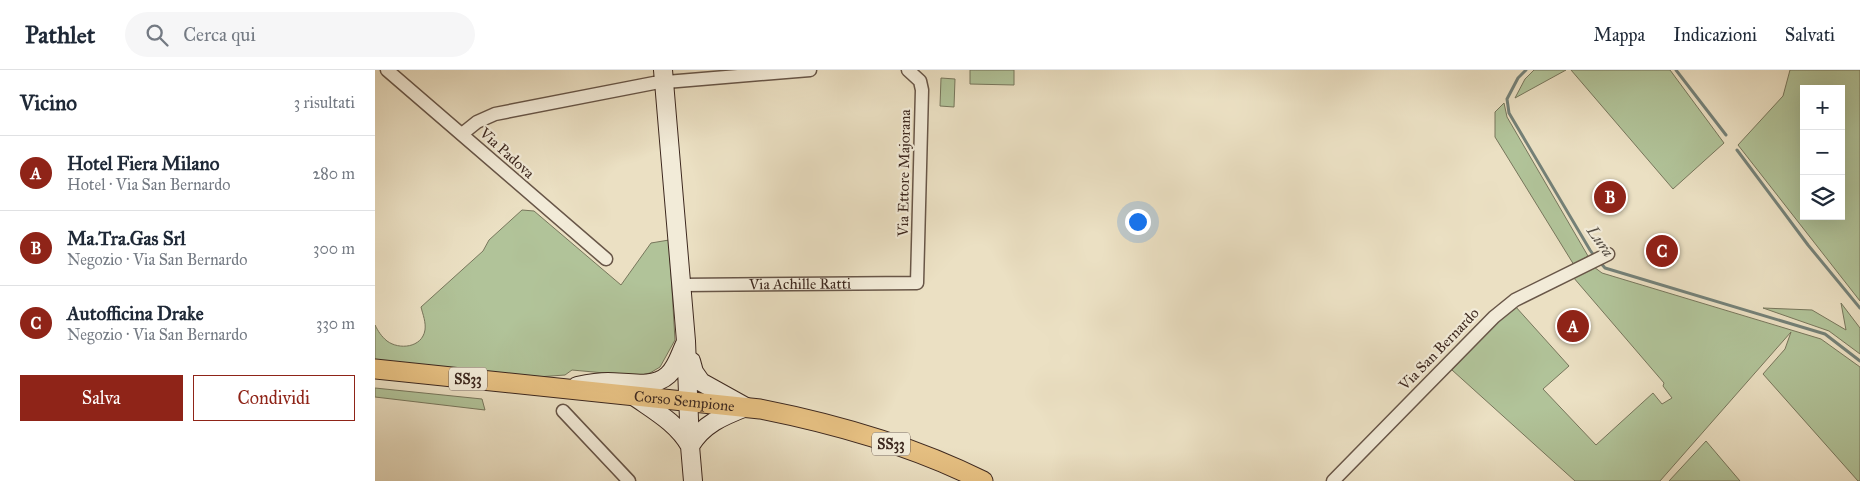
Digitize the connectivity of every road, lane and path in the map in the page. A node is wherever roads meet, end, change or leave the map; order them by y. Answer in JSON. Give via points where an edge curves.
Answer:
{"nodes":[{"id":1,"x":387,"y":70,"type":"edge"},
{"id":2,"x":810,"y":70,"type":"edge"},
{"id":3,"x":908,"y":70,"type":"edge"},
{"id":4,"x":664,"y":76,"type":"edge"},
{"id":5,"x":462,"y":134,"type":"junction"},
{"id":6,"x":1608,"y":254,"type":"dead end"},
{"id":7,"x":606,"y":259,"type":"dead end"},
{"id":8,"x":917,"y":283,"type":"joint"},
{"id":9,"x":681,"y":285,"type":"junction"},
{"id":10,"x":686,"y":341,"type":"junction"},
{"id":11,"x":375,"y":369,"type":"edge"},
{"id":12,"x":561,"y":388,"type":"junction"},
{"id":13,"x":635,"y":397,"type":"junction"},
{"id":14,"x":688,"y":402,"type":"junction"},
{"id":15,"x":746,"y":407,"type":"junction"},
{"id":16,"x":563,"y":411,"type":"dead end"},
{"id":17,"x":690,"y":446,"type":"junction"},
{"id":18,"x":629,"y":481,"type":"edge"},
{"id":19,"x":693,"y":481,"type":"edge"},
{"id":20,"x":983,"y":481,"type":"edge"},
{"id":21,"x":1333,"y":481,"type":"edge"}],
"edges":[{"from":1,"to":5,"type":"street","name":"Via Padova"},
{"from":2,"to":4,"type":"street"},
{"from":3,"to":8,"type":"street","name":"Via Ettore Majorana","via":[[920,82],[922,90]]},
{"from":4,"to":5,"type":"street","via":[[642,85],[495,114]]},
{"from":4,"to":9,"type":"street"},
{"from":5,"to":7,"type":"street","name":"Via Padova"},
{"from":6,"to":21,"type":"street","name":"Via San Bernardo","via":[[1515,300],[1494,317]]},
{"from":8,"to":9,"type":"street","name":"Via Achille Ratti"},
{"from":9,"to":10,"type":"street"},
{"from":10,"to":12,"type":"street","via":[[672,370],[657,382],[605,382]]},
{"from":10,"to":14,"type":"street"},
{"from":10,"to":15,"type":"street","via":[[694,372],[701,382]]},
{"from":11,"to":12,"type":"main road","name":"Corso Sempione","number":"SS33"},
{"from":12,"to":13,"type":"main road","name":"Corso Sempione","number":"SS33"},
{"from":13,"to":14,"type":"main road","name":"Corso Sempione","number":"SS33"},
{"from":13,"to":17,"type":"street","via":[[667,420]]},
{"from":14,"to":15,"type":"main road","name":"Corso Sempione","number":"SS33"},
{"from":14,"to":17,"type":"street"},
{"from":15,"to":17,"type":"street","via":[[705,427]]},
{"from":15,"to":20,"type":"main road","name":"Corso Sempione","number":"SS33","via":[[796,416],[875,438]]},
{"from":16,"to":18,"type":"street"},
{"from":17,"to":19,"type":"street"}]}
